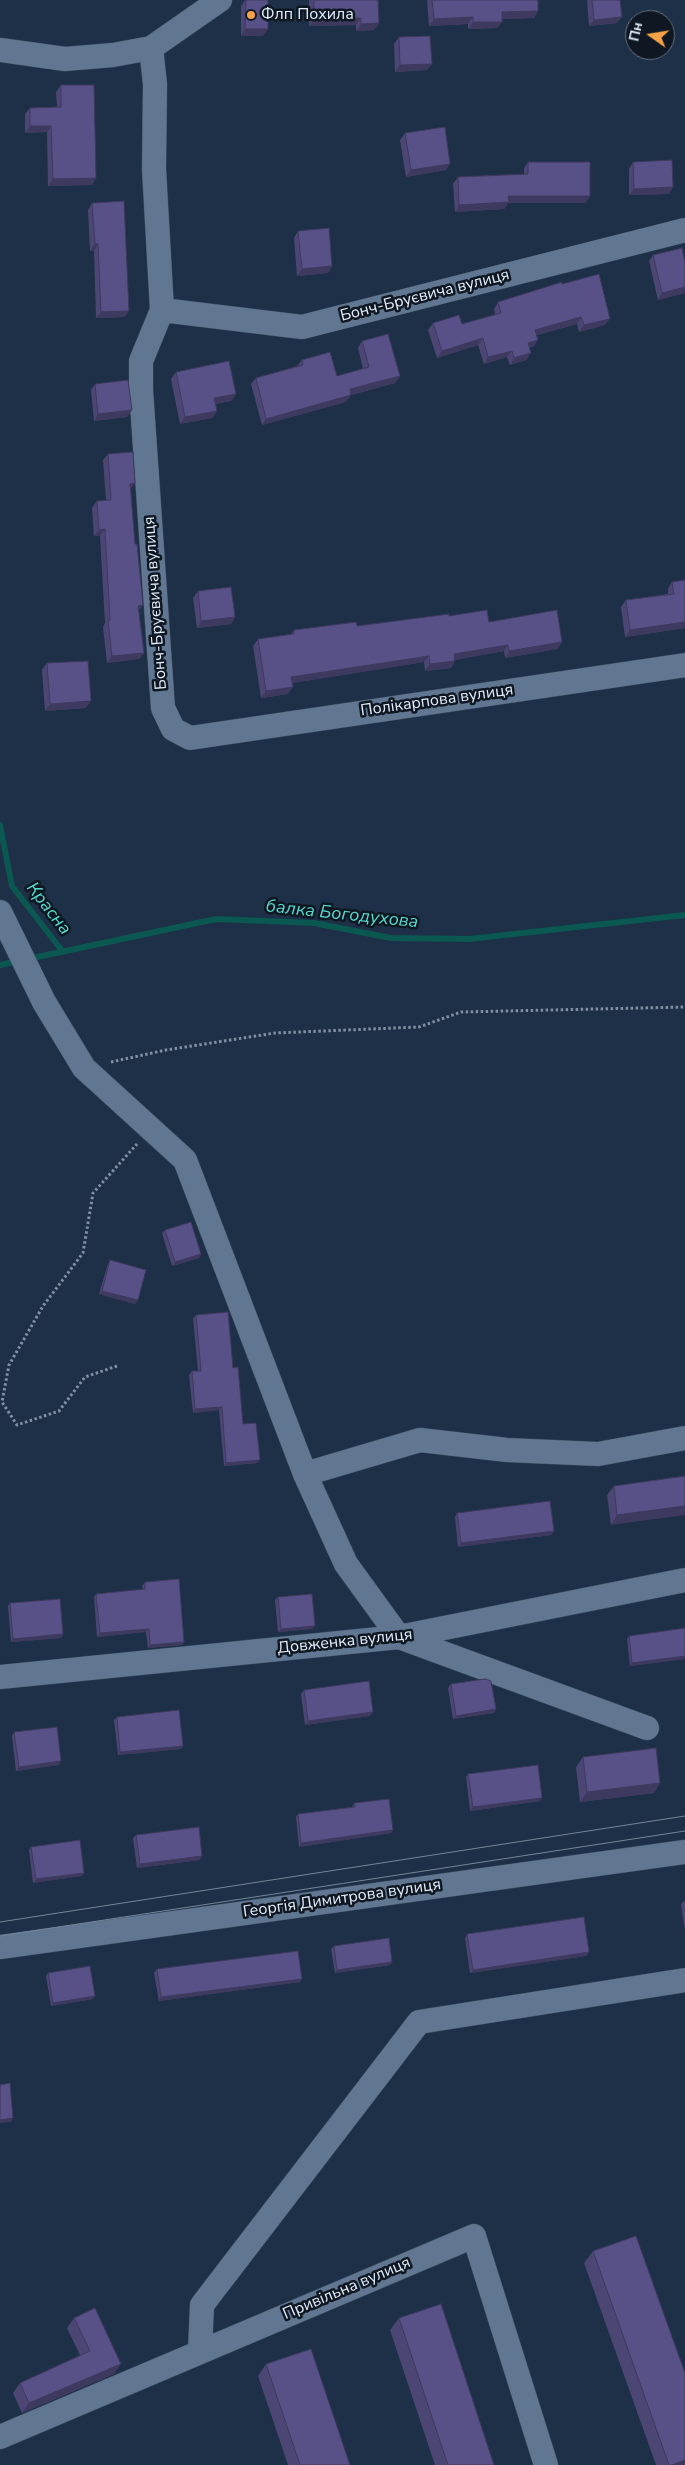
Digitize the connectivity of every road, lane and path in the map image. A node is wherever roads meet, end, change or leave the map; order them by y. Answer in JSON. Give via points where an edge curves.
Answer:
{"nodes":[{"id":1,"x":220,"y":0,"type":"edge"},
{"id":2,"x":151,"y":48,"type":"junction"},
{"id":3,"x":0,"y":50,"type":"edge"},
{"id":4,"x":685,"y":230,"type":"edge"},
{"id":5,"x":162,"y":310,"type":"junction"},
{"id":6,"x":685,"y":665,"type":"edge"},
{"id":7,"x":190,"y":738,"type":"joint"},
{"id":8,"x":0,"y":912,"type":"edge"},
{"id":9,"x":685,"y":1007,"type":"edge"},
{"id":10,"x":84,"y":1068,"type":"junction"},
{"id":11,"x":151,"y":1129,"type":"junction"},
{"id":12,"x":117,"y":1366,"type":"dead end"},
{"id":13,"x":685,"y":1438,"type":"edge"},
{"id":14,"x":305,"y":1474,"type":"junction"},
{"id":15,"x":685,"y":1580,"type":"edge"},
{"id":16,"x":400,"y":1637,"type":"junction"},
{"id":17,"x":0,"y":1676,"type":"edge"},
{"id":18,"x":648,"y":1728,"type":"dead end"},
{"id":19,"x":685,"y":1852,"type":"edge"},
{"id":20,"x":0,"y":1947,"type":"edge"},
{"id":21,"x":685,"y":1980,"type":"edge"},
{"id":22,"x":200,"y":2351,"type":"junction"},
{"id":23,"x":0,"y":2437,"type":"edge"},
{"id":24,"x":546,"y":2465,"type":"edge"}],
"edges":[{"from":1,"to":2,"type":"street"},
{"from":2,"to":3,"type":"street","via":[[65,59]]},
{"from":2,"to":5,"type":"street","via":[[156,84],[154,169]]},
{"from":4,"to":5,"type":"street","name":"Бонч-Бруєвича вулиця","via":[[302,327]]},
{"from":5,"to":7,"type":"street","name":"Бонч-Бруєвича вулиця","via":[[141,361],[142,400],[163,708],[173,729]]},
{"from":6,"to":7,"type":"street","name":"Полікарпова вулиця"},
{"from":8,"to":10,"type":"street","via":[[44,1002]]},
{"from":9,"to":10,"type":"path","via":[[461,1012],[419,1028],[274,1033],[166,1050]]},
{"from":10,"to":11,"type":"street"},
{"from":11,"to":12,"type":"path","via":[[93,1193],[83,1253],[43,1306],[9,1364],[2,1402],[17,1425],[59,1411],[85,1377]]},
{"from":11,"to":14,"type":"street","via":[[185,1160]]},
{"from":13,"to":14,"type":"street","via":[[598,1454],[507,1450],[420,1440]]},
{"from":14,"to":16,"type":"street","via":[[346,1564]]},
{"from":15,"to":16,"type":"street","name":"Довженка вулиця"},
{"from":16,"to":17,"type":"street","name":"Довженка вулиця"},
{"from":16,"to":18,"type":"street"},
{"from":19,"to":20,"type":"street","name":"Георгія Димитрова вулиця"},
{"from":21,"to":22,"type":"street","via":[[419,2022],[202,2305]]},
{"from":22,"to":23,"type":"street","name":"Привільна вулиця"},
{"from":22,"to":24,"type":"street","name":"Привільна вулиця","via":[[474,2236]]}]}
